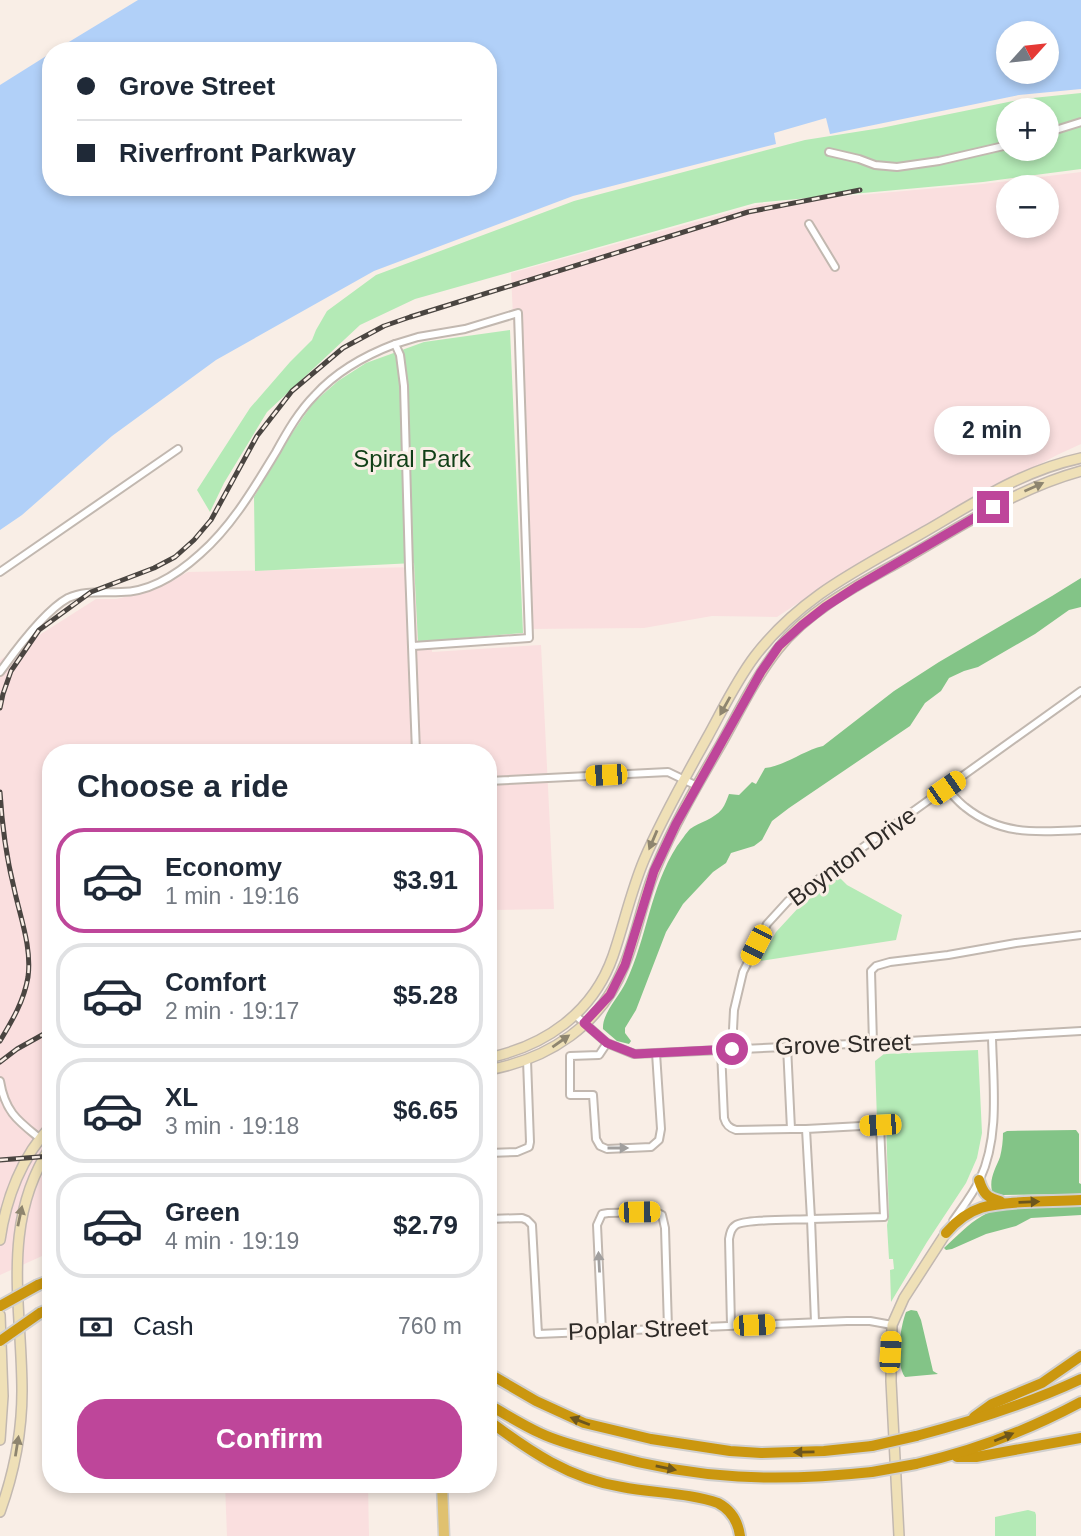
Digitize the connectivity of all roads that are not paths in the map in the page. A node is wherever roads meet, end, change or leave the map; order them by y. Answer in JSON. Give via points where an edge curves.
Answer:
{"nodes":[{"id":1,"x":1081,"y":121,"type":"edge"},
{"id":2,"x":1059,"y":129,"type":"edge"},
{"id":3,"x":996,"y":148,"type":"edge"},
{"id":4,"x":829,"y":152,"type":"dead end"},
{"id":5,"x":809,"y":224,"type":"dead end"},
{"id":6,"x":835,"y":267,"type":"dead end"},
{"id":7,"x":395,"y":344,"type":"junction"},
{"id":8,"x":178,"y":449,"type":"dead end"},
{"id":9,"x":1078,"y":459,"type":"edge"},
{"id":10,"x":1079,"y":472,"type":"edge"},
{"id":11,"x":0,"y":572,"type":"edge"},
{"id":12,"x":413,"y":646,"type":"junction"},
{"id":13,"x":0,"y":672,"type":"edge"},
{"id":14,"x":1081,"y":691,"type":"edge"},
{"id":15,"x":416,"y":744,"type":"edge"},
{"id":16,"x":684,"y":780,"type":"junction"},
{"id":17,"x":497,"y":781,"type":"edge"},
{"id":18,"x":697,"y":786,"type":"junction"},
{"id":19,"x":946,"y":788,"type":"junction"},
{"id":20,"x":1081,"y":830,"type":"edge"},
{"id":21,"x":1081,"y":935,"type":"edge"},
{"id":22,"x":575,"y":1015,"type":"junction"},
{"id":23,"x":584,"y":1023,"type":"junction"},
{"id":24,"x":1081,"y":1031,"type":"edge"},
{"id":25,"x":992,"y":1037,"type":"junction"},
{"id":26,"x":607,"y":1043,"type":"junction"},
{"id":27,"x":873,"y":1043,"type":"junction"},
{"id":28,"x":787,"y":1046,"type":"junction"},
{"id":29,"x":732,"y":1049,"type":"junction"},
{"id":30,"x":721,"y":1050,"type":"junction"},
{"id":31,"x":656,"y":1053,"type":"junction"},
{"id":32,"x":497,"y":1056,"type":"edge"},
{"id":33,"x":527,"y":1060,"type":"junction"},
{"id":34,"x":497,"y":1068,"type":"edge"},
{"id":35,"x":0,"y":1081,"type":"edge"},
{"id":36,"x":1,"y":1095,"type":"edge"},
{"id":37,"x":791,"y":1129,"type":"junction"},
{"id":38,"x":806,"y":1129,"type":"junction"},
{"id":39,"x":40,"y":1138,"type":"joint"},
{"id":40,"x":497,"y":1153,"type":"edge"},
{"id":41,"x":42,"y":1160,"type":"edge"},
{"id":42,"x":979,"y":1180,"type":"junction"},
{"id":43,"x":1081,"y":1200,"type":"edge"},
{"id":44,"x":1006,"y":1203,"type":"junction"},
{"id":45,"x":497,"y":1219,"type":"edge"},
{"id":46,"x":811,"y":1219,"type":"junction"},
{"id":47,"x":946,"y":1233,"type":"junction"},
{"id":48,"x":0,"y":1240,"type":"edge"},
{"id":49,"x":42,"y":1283,"type":"edge"},
{"id":50,"x":0,"y":1306,"type":"edge"},
{"id":51,"x":42,"y":1312,"type":"edge"},
{"id":52,"x":0,"y":1315,"type":"edge"},
{"id":53,"x":815,"y":1322,"type":"junction"},
{"id":54,"x":731,"y":1325,"type":"junction"},
{"id":55,"x":892,"y":1325,"type":"junction"},
{"id":56,"x":668,"y":1328,"type":"junction"},
{"id":57,"x":602,"y":1331,"type":"junction"},
{"id":58,"x":0,"y":1341,"type":"edge"},
{"id":59,"x":1081,"y":1356,"type":"edge"},
{"id":60,"x":1081,"y":1370,"type":"edge"},
{"id":61,"x":497,"y":1378,"type":"edge"},
{"id":62,"x":1081,"y":1378,"type":"edge"},
{"id":63,"x":1047,"y":1395,"type":"junction"},
{"id":64,"x":1081,"y":1402,"type":"edge"},
{"id":65,"x":497,"y":1409,"type":"edge"},
{"id":66,"x":964,"y":1423,"type":"junction"},
{"id":67,"x":497,"y":1425,"type":"edge"},
{"id":68,"x":1081,"y":1438,"type":"edge"},
{"id":69,"x":0,"y":1440,"type":"edge"},
{"id":70,"x":947,"y":1457,"type":"junction"},
{"id":71,"x":442,"y":1493,"type":"edge"},
{"id":72,"x":0,"y":1512,"type":"edge"},
{"id":73,"x":444,"y":1536,"type":"edge"},
{"id":74,"x":740,"y":1536,"type":"edge"},
{"id":75,"x":899,"y":1536,"type":"edge"}],
"edges":[{"from":1,"to":2,"type":"street"},
{"from":3,"to":4,"type":"street","via":[[897,167]]},
{"from":5,"to":6,"type":"street"},
{"from":7,"to":12,"type":"street","via":[[404,386]]},
{"from":7,"to":12,"type":"street","via":[[518,313],[529,638]]},
{"from":7,"to":13,"type":"street","via":[[361,360],[314,396],[244,503],[201,554],[142,589],[68,598],[49,612]]},
{"from":8,"to":11,"type":"street"},
{"from":9,"to":10,"type":"street"},
{"from":9,"to":16,"type":"main road","one_way":true,"via":[[1027,474],[997,489],[816,595],[771,636],[748,666]]},
{"from":18,"to":10,"type":"main road","one_way":true,"via":[[761,672],[779,646],[802,625],[856,587],[993,507]]},
{"from":12,"to":15,"type":"street"},
{"from":14,"to":19,"type":"street","name":"Boynton Drive"},
{"from":16,"to":17,"type":"street","via":[[668,772]]},
{"from":16,"to":18,"type":"street"},
{"from":16,"to":22,"type":"main road","one_way":true,"via":[[639,872],[603,979]]},
{"from":18,"to":23,"type":"main road","via":[[654,871],[625,965],[610,995]]},
{"from":19,"to":20,"type":"street","via":[[965,807],[1001,828]]},
{"from":19,"to":29,"type":"street","name":"Boynton Drive","via":[[788,901],[767,924],[743,972],[734,1010]]},
{"from":21,"to":27,"type":"street","via":[[876,966],[871,971]]},
{"from":22,"to":23,"type":"street","name":"Grove Street"},
{"from":22,"to":32,"type":"main road","via":[[553,1033]]},
{"from":23,"to":26,"type":"street","name":"Grove Street"},
{"from":33,"to":23,"type":"main road","one_way":true,"via":[[562,1042]]},
{"from":24,"to":25,"type":"street","name":"Grove Street"},
{"from":25,"to":27,"type":"street","name":"Grove Street"},
{"from":25,"to":42,"type":"street","via":[[992,1133]]},
{"from":26,"to":31,"type":"street","name":"Grove Street","via":[[635,1054]]},
{"from":26,"to":31,"type":"street","one_way":true,"via":[[598,1055],[570,1056],[570,1095],[593,1095],[596,1139],[607,1149],[651,1147],[659,1140]]},
{"from":27,"to":28,"type":"street","name":"Grove Street"},
{"from":28,"to":29,"type":"street","name":"Grove Street"},
{"from":28,"to":37,"type":"street"},
{"from":29,"to":30,"type":"street","name":"Grove Street"},
{"from":30,"to":31,"type":"street","name":"Grove Street"},
{"from":30,"to":37,"type":"street","via":[[726,1124],[736,1130]]},
{"from":33,"to":34,"type":"main road"},
{"from":33,"to":40,"type":"street","via":[[530,1142],[517,1152]]},
{"from":35,"to":36,"type":"street"},
{"from":36,"to":39,"type":"street","via":[[12,1115]]},
{"from":37,"to":38,"type":"street"},
{"from":38,"to":46,"type":"street"},
{"from":38,"to":46,"type":"street","via":[[880,1125],[884,1217]]},
{"from":39,"to":48,"type":"main road","via":[[16,1181]]},
{"from":72,"to":41,"type":"main road","one_way":true,"via":[[15,1462],[21,1416],[16,1237],[21,1210]]},
{"from":42,"to":44,"type":"highway","via":[[983,1193]]},
{"from":42,"to":47,"type":"street"},
{"from":44,"to":43,"type":"highway","one_way":true},
{"from":44,"to":47,"type":"highway","via":[[971,1212]]},
{"from":45,"to":57,"type":"street","name":"Poplar Street","via":[[522,1218],[532,1225],[538,1334]]},
{"from":46,"to":53,"type":"street"},
{"from":46,"to":54,"type":"street","via":[[749,1222],[730,1231]]},
{"from":47,"to":55,"type":"main road"},
{"from":49,"to":50,"type":"highway","bridge":true},
{"from":51,"to":58,"type":"highway","bridge":true},
{"from":52,"to":69,"type":"main road"},
{"from":53,"to":54,"type":"street","name":"Poplar Street"},
{"from":53,"to":55,"type":"street","name":"Poplar Street"},
{"from":54,"to":56,"type":"street","name":"Poplar Street"},
{"from":55,"to":75,"type":"main road"},
{"from":56,"to":57,"type":"street","name":"Poplar Street"},
{"from":57,"to":56,"type":"street","one_way":true,"via":[[597,1225],[602,1214],[608,1213],[662,1215]]},
{"from":59,"to":66,"type":"highway","via":[[1054,1376],[992,1404]]},
{"from":60,"to":63,"type":"highway"},
{"from":66,"to":61,"type":"highway","one_way":true,"bridge":true,"via":[[872,1446],[730,1451],[651,1440],[584,1423]]},
{"from":62,"to":63,"type":"highway"},
{"from":63,"to":66,"type":"highway"},
{"from":70,"to":64,"type":"highway","one_way":true,"via":[[1038,1424]]},
{"from":65,"to":70,"type":"highway","one_way":true,"bridge":true,"via":[[555,1439],[633,1462],[734,1478],[872,1472]]},
{"from":67,"to":74,"type":"highway","via":[[565,1471],[594,1482],[718,1503],[732,1514]]},
{"from":68,"to":70,"type":"highway","via":[[976,1457]]},
{"from":71,"to":73,"type":"main road"}]}
